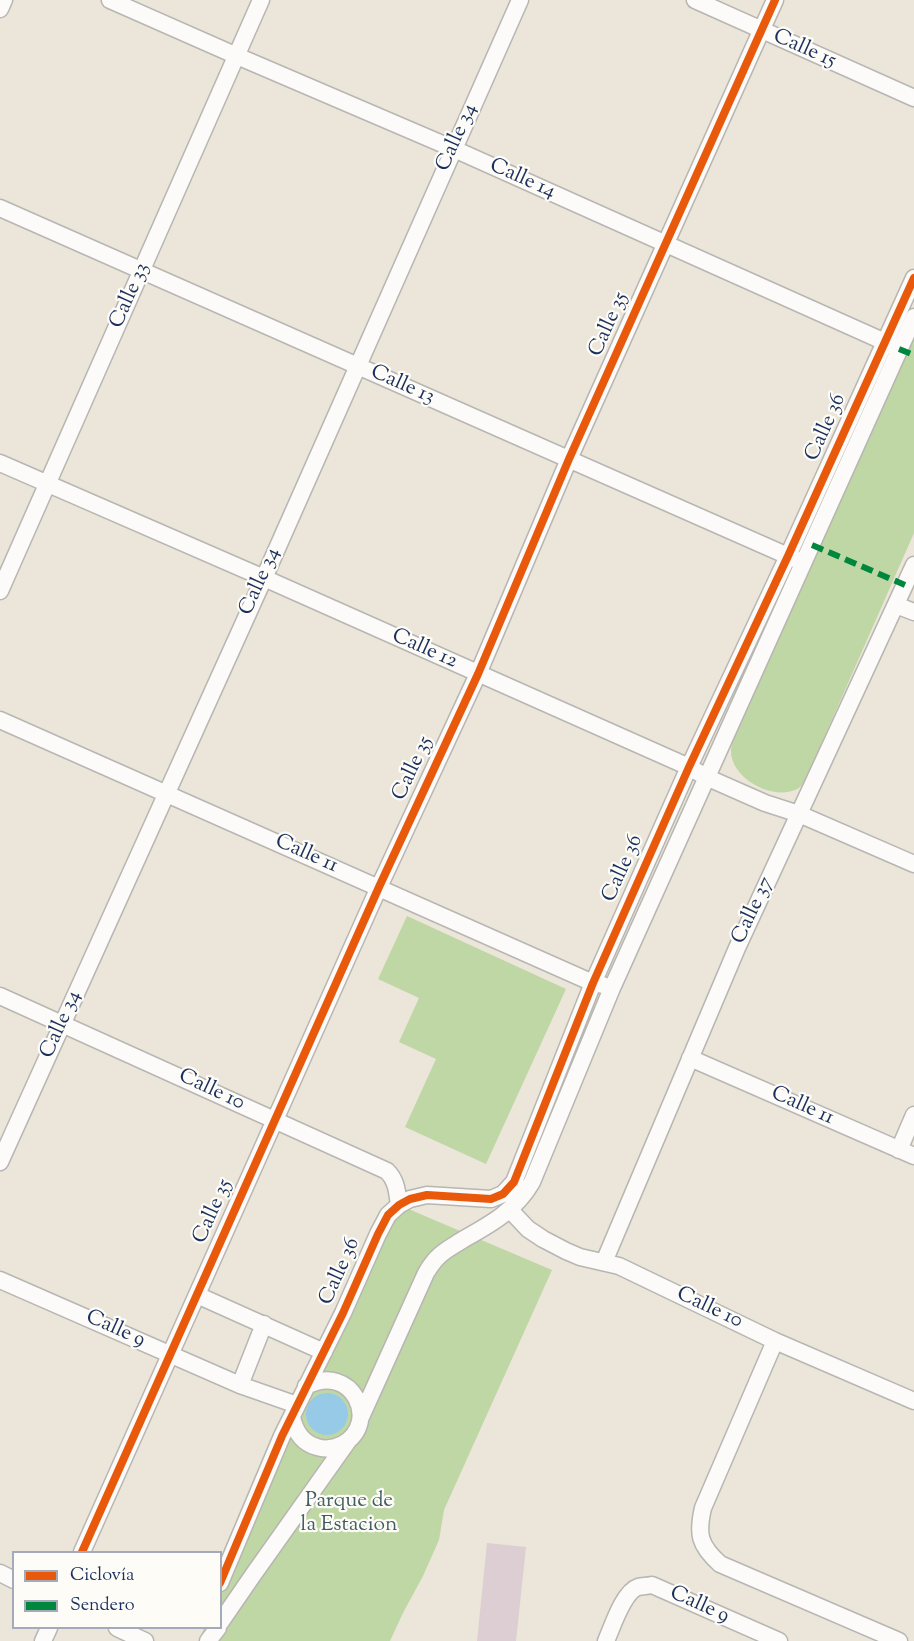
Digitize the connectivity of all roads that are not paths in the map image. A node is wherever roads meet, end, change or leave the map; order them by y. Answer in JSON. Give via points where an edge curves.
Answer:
{"nodes":[{"id":1,"x":4,"y":0,"type":"edge"},
{"id":2,"x":110,"y":0,"type":"edge"},
{"id":3,"x":261,"y":0,"type":"edge"},
{"id":4,"x":520,"y":0,"type":"edge"},
{"id":5,"x":695,"y":0,"type":"edge"},
{"id":6,"x":775,"y":0,"type":"edge"},
{"id":7,"x":0,"y":9,"type":"edge"},
{"id":8,"x":762,"y":31,"type":"junction"},
{"id":9,"x":237,"y":57,"type":"junction"},
{"id":10,"x":914,"y":99,"type":"edge"},
{"id":11,"x":454,"y":149,"type":"junction"},
{"id":12,"x":0,"y":208,"type":"edge"},
{"id":13,"x":666,"y":245,"type":"junction"},
{"id":14,"x":142,"y":271,"type":"junction"},
{"id":15,"x":914,"y":278,"type":"edge"},
{"id":16,"x":914,"y":317,"type":"edge"},
{"id":17,"x":892,"y":345,"type":"junction"},
{"id":18,"x":357,"y":366,"type":"junction"},
{"id":19,"x":569,"y":459,"type":"junction"},
{"id":20,"x":0,"y":463,"type":"edge"},
{"id":21,"x":48,"y":484,"type":"junction"},
{"id":22,"x":788,"y":556,"type":"junction"},
{"id":23,"x":804,"y":563,"type":"junction"},
{"id":24,"x":914,"y":565,"type":"edge"},
{"id":25,"x":264,"y":578,"type":"junction"},
{"id":26,"x":0,"y":591,"type":"edge"},
{"id":27,"x":896,"y":605,"type":"junction"},
{"id":28,"x":914,"y":612,"type":"edge"},
{"id":29,"x":478,"y":674,"type":"junction"},
{"id":30,"x":0,"y":720,"type":"edge"},
{"id":31,"x":689,"y":767,"type":"junction"},
{"id":32,"x":706,"y":777,"type":"junction"},
{"id":33,"x":166,"y":793,"type":"junction"},
{"id":34,"x":799,"y":814,"type":"junction"},
{"id":35,"x":914,"y":864,"type":"edge"},
{"id":36,"x":379,"y":887,"type":"junction"},
{"id":37,"x":593,"y":983,"type":"junction"},
{"id":38,"x":612,"y":988,"type":"junction"},
{"id":39,"x":0,"y":996,"type":"edge"},
{"id":40,"x":62,"y":1023,"type":"junction"},
{"id":41,"x":690,"y":1058,"type":"junction"},
{"id":42,"x":914,"y":1115,"type":"edge"},
{"id":43,"x":274,"y":1121,"type":"junction"},
{"id":44,"x":907,"y":1153,"type":"edge"},
{"id":45,"x":0,"y":1162,"type":"edge"},
{"id":46,"x":399,"y":1205,"type":"junction"},
{"id":47,"x":510,"y":1210,"type":"junction"},
{"id":48,"x":604,"y":1262,"type":"junction"},
{"id":49,"x":0,"y":1280,"type":"edge"},
{"id":50,"x":197,"y":1295,"type":"junction"},
{"id":51,"x":264,"y":1324,"type":"junction"},
{"id":52,"x":775,"y":1341,"type":"junction"},
{"id":53,"x":324,"y":1352,"type":"junction"},
{"id":54,"x":170,"y":1354,"type":"junction"},
{"id":55,"x":240,"y":1385,"type":"junction"},
{"id":56,"x":306,"y":1386,"type":"junction"},
{"id":57,"x":914,"y":1401,"type":"edge"},
{"id":58,"x":294,"y":1411,"type":"junction"},
{"id":59,"x":360,"y":1417,"type":"junction"},
{"id":60,"x":348,"y":1441,"type":"junction"},
{"id":61,"x":82,"y":1551,"type":"edge"},
{"id":62,"x":222,"y":1578,"type":"edge"},
{"id":63,"x":222,"y":1620,"type":"edge"},
{"id":64,"x":119,"y":1629,"type":"edge"},
{"id":65,"x":217,"y":1629,"type":"edge"},
{"id":66,"x":145,"y":1641,"type":"edge"},
{"id":67,"x":208,"y":1641,"type":"edge"},
{"id":68,"x":606,"y":1641,"type":"edge"},
{"id":69,"x":779,"y":1641,"type":"edge"},
{"id":70,"x":899,"y":1641,"type":"edge"}],
"edges":[{"from":1,"to":7,"type":"street"},
{"from":2,"to":9,"type":"street","name":"Calle 14"},
{"from":3,"to":9,"type":"street","name":"Calle 33"},
{"from":4,"to":11,"type":"street","name":"Calle 34"},
{"from":5,"to":8,"type":"street","name":"Calle 15"},
{"from":6,"to":8,"type":"street","name":"Calle 35"},
{"from":8,"to":10,"type":"street","name":"Calle 15"},
{"from":8,"to":13,"type":"street","name":"Calle 35"},
{"from":9,"to":11,"type":"street","name":"Calle 14"},
{"from":9,"to":14,"type":"street","name":"Calle 33"},
{"from":11,"to":13,"type":"street","name":"Calle 14"},
{"from":11,"to":18,"type":"street","name":"Calle 34"},
{"from":12,"to":14,"type":"street","name":"Calle 13"},
{"from":13,"to":17,"type":"street","name":"Calle 14"},
{"from":13,"to":19,"type":"street","name":"Calle 35"},
{"from":14,"to":18,"type":"street","name":"Calle 13"},
{"from":14,"to":21,"type":"street","name":"Calle 33"},
{"from":15,"to":17,"type":"street","name":"Calle 36"},
{"from":16,"to":17,"type":"street","name":"Calle 36"},
{"from":17,"to":22,"type":"street","name":"Calle 36"},
{"from":17,"to":23,"type":"street","name":"Calle 36"},
{"from":18,"to":19,"type":"street","name":"Calle 13"},
{"from":18,"to":25,"type":"street","name":"Calle 34"},
{"from":19,"to":22,"type":"street","name":"Calle 13"},
{"from":19,"to":29,"type":"street","name":"Calle 35"},
{"from":20,"to":21,"type":"street","name":"Calle 12"},
{"from":21,"to":25,"type":"street","name":"Calle 12"},
{"from":21,"to":26,"type":"street","name":"Calle 33"},
{"from":22,"to":23,"type":"street","name":"Calle 13"},
{"from":22,"to":31,"type":"street","name":"Calle 36"},
{"from":23,"to":32,"type":"street","name":"Calle 36"},
{"from":24,"to":27,"type":"street","name":"Calle 37"},
{"from":25,"to":29,"type":"street","name":"Calle 12"},
{"from":25,"to":33,"type":"street","name":"Calle 34"},
{"from":27,"to":28,"type":"street"},
{"from":27,"to":34,"type":"street","name":"Calle 37"},
{"from":29,"to":31,"type":"street","name":"Calle 12"},
{"from":29,"to":36,"type":"street","name":"Calle 35"},
{"from":30,"to":33,"type":"street","name":"Calle 11"},
{"from":31,"to":32,"type":"street","name":"Calle 12"},
{"from":31,"to":37,"type":"street","name":"Calle 36"},
{"from":32,"to":34,"type":"street","name":"Calle 12"},
{"from":32,"to":38,"type":"street","name":"Calle 36"},
{"from":33,"to":36,"type":"street","name":"Calle 11"},
{"from":33,"to":40,"type":"street","name":"Calle 34"},
{"from":34,"to":35,"type":"street","name":"Calle 12"},
{"from":34,"to":41,"type":"street","name":"Calle 37"},
{"from":36,"to":37,"type":"street","name":"Calle 11"},
{"from":36,"to":43,"type":"street","name":"Calle 35"},
{"from":37,"to":38,"type":"street","name":"Calle 11"},
{"from":37,"to":46,"type":"street","name":"Calle 36","via":[[514,1182],[503,1194],[491,1199],[427,1195]]},
{"from":38,"to":47,"type":"street","name":"Calle 36","via":[[532,1182]]},
{"from":39,"to":40,"type":"street","name":"Calle 10"},
{"from":40,"to":43,"type":"street","name":"Calle 10"},
{"from":40,"to":45,"type":"street","name":"Calle 34"},
{"from":41,"to":44,"type":"street","name":"Calle 11"},
{"from":41,"to":48,"type":"street","name":"Calle 37"},
{"from":42,"to":44,"type":"street"},
{"from":43,"to":46,"type":"street","name":"Calle 10","via":[[387,1171],[394,1178]]},
{"from":43,"to":50,"type":"street","name":"Calle 35"},
{"from":46,"to":53,"type":"street","name":"Calle 36","via":[[388,1215],[378,1234]]},
{"from":47,"to":48,"type":"street","name":"Calle 10","via":[[543,1239],[580,1257]]},
{"from":47,"to":59,"type":"street","name":"Calle 36","via":[[436,1258]]},
{"from":48,"to":52,"type":"street","name":"Calle 10"},
{"from":49,"to":54,"type":"street","name":"Calle 9"},
{"from":50,"to":51,"type":"street"},
{"from":50,"to":54,"type":"street","name":"Calle 35"},
{"from":51,"to":53,"type":"street"},
{"from":51,"to":55,"type":"street"},
{"from":52,"to":57,"type":"street","name":"Calle 10"},
{"from":52,"to":70,"type":"street","via":[[703,1508],[701,1539],[708,1553],[720,1563]]},
{"from":53,"to":56,"type":"street","name":"Calle 36"},
{"from":54,"to":55,"type":"street","name":"Calle 9"},
{"from":54,"to":61,"type":"street","name":"Calle 35"},
{"from":55,"to":58,"type":"street","name":"Calle 9"},
{"from":56,"to":58,"type":"street"},
{"from":56,"to":59,"type":"street","via":[[323,1379],[340,1382],[354,1393]]},
{"from":58,"to":60,"type":"street","via":[[298,1434],[312,1446],[331,1448]]},
{"from":58,"to":62,"type":"street"},
{"from":59,"to":60,"type":"street"},
{"from":60,"to":63,"type":"street"},
{"from":64,"to":66,"type":"street"},
{"from":65,"to":67,"type":"street"},
{"from":68,"to":69,"type":"street","name":"Calle 9","via":[[630,1593],[636,1587],[652,1585]]}]}
